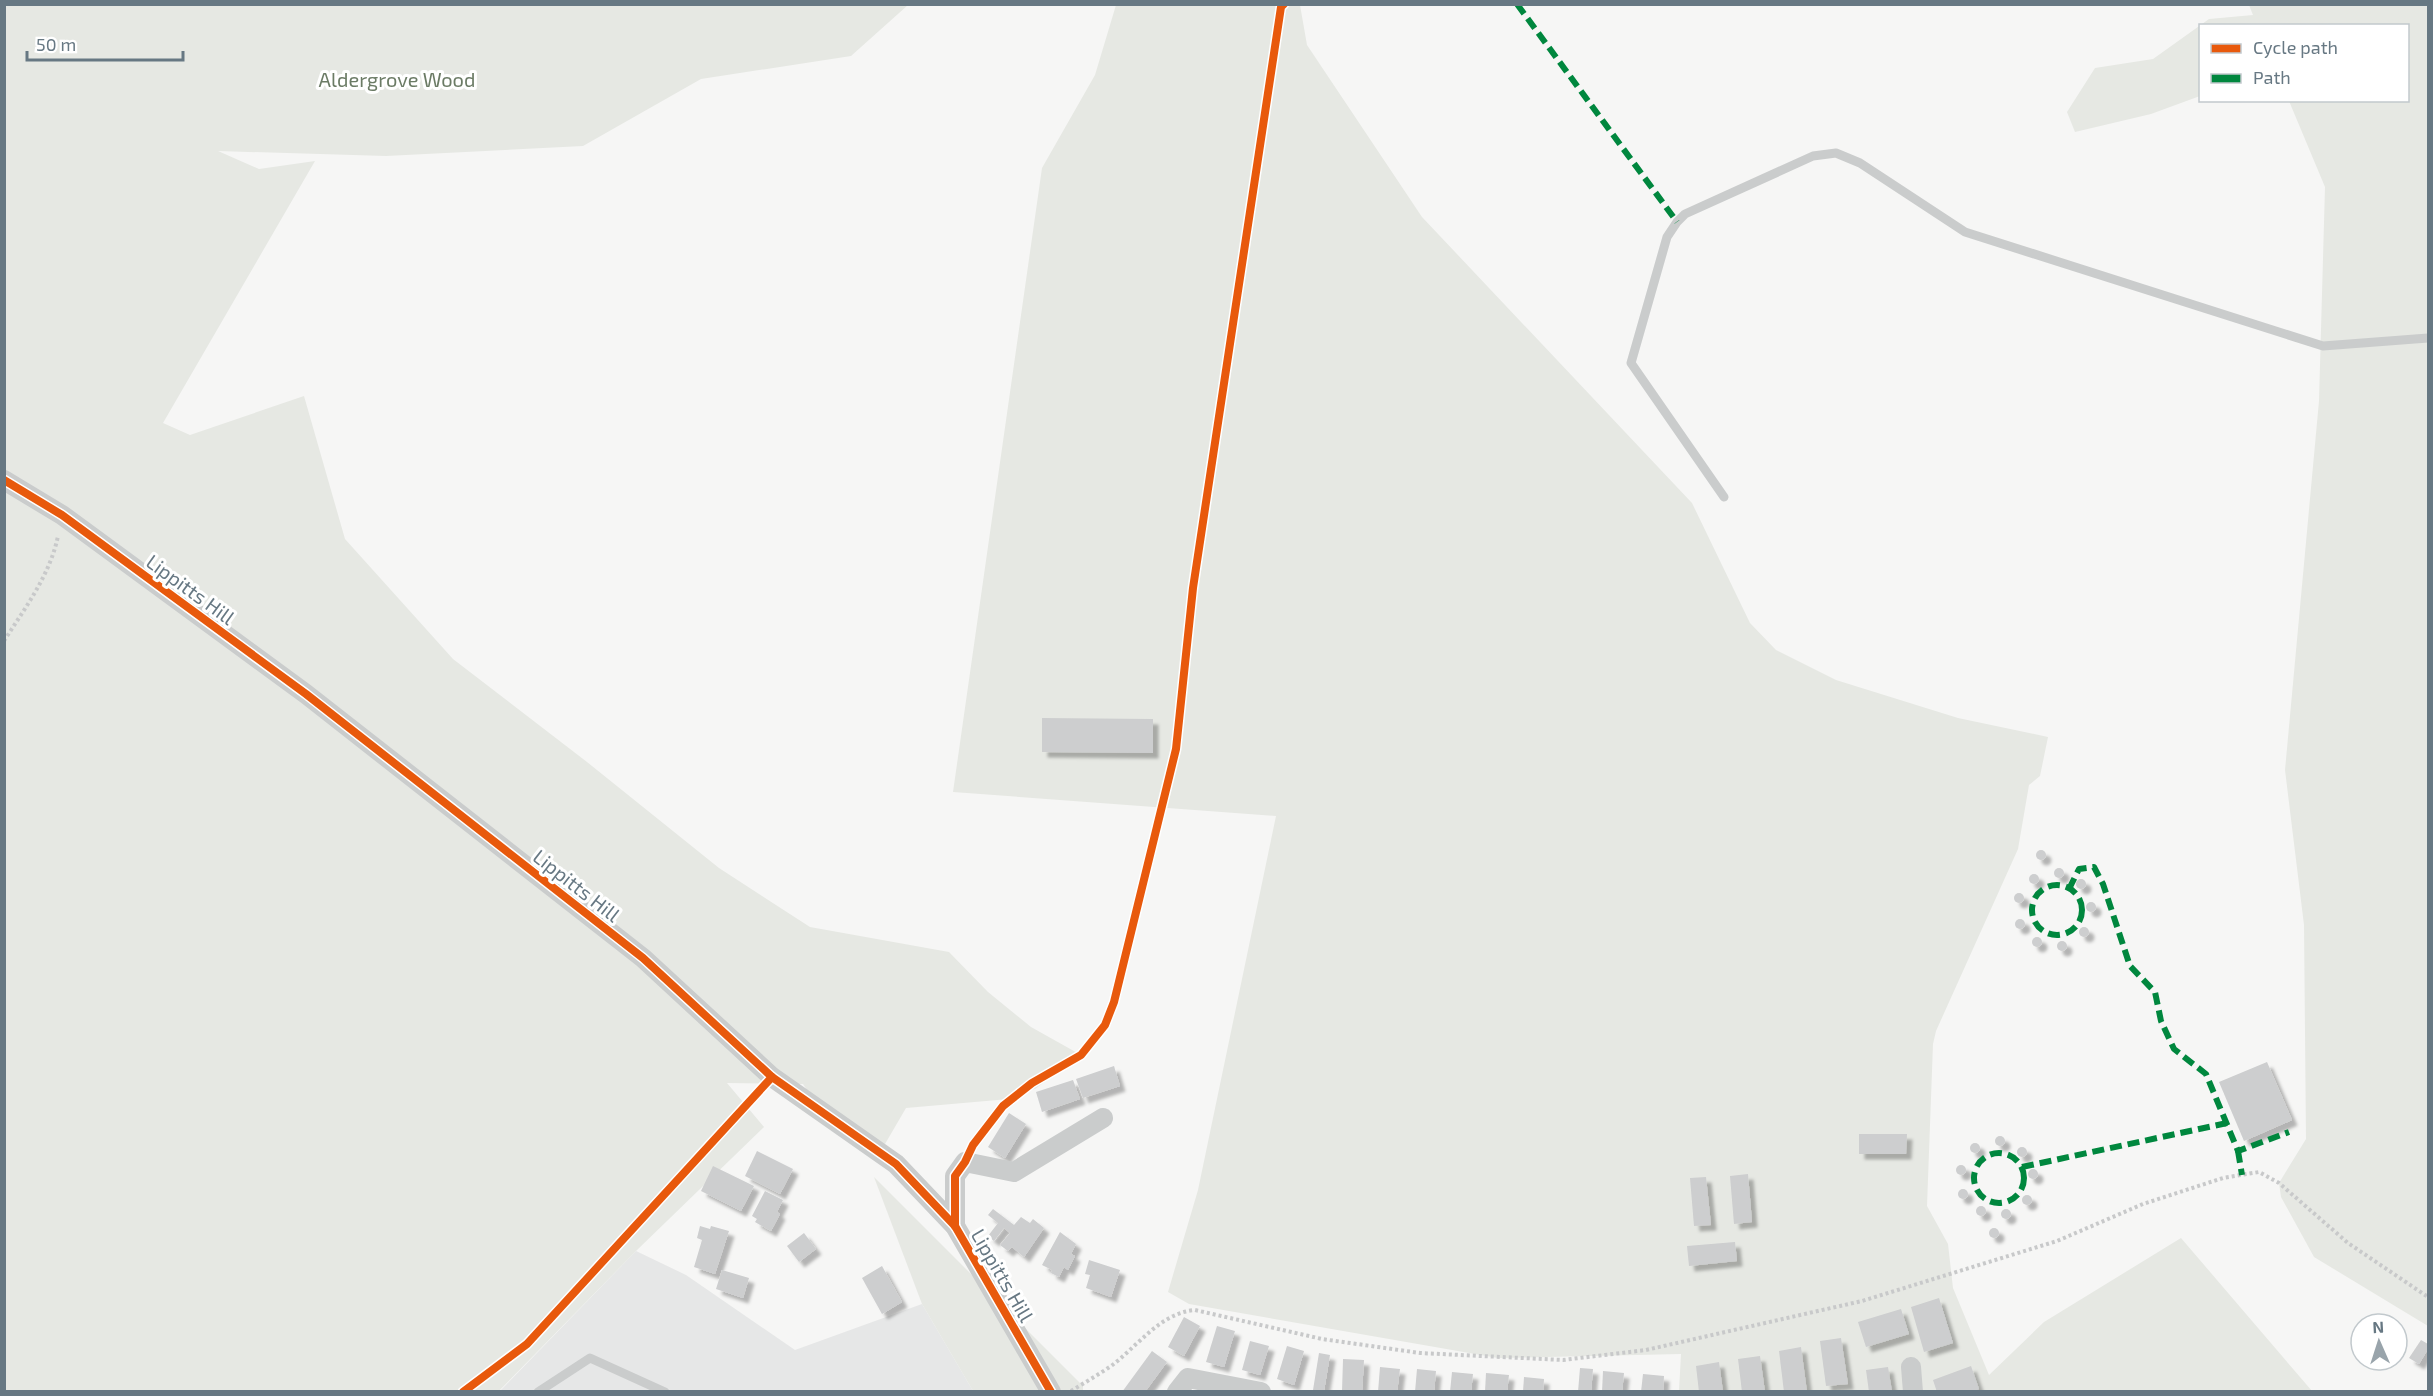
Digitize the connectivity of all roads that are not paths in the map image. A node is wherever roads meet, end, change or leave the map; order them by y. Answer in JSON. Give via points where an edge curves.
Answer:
{"nodes":[{"id":1,"x":2428,"y":339,"type":"edge"},
{"id":2,"x":4,"y":480,"type":"edge"},
{"id":3,"x":1724,"y":497,"type":"dead end"},
{"id":4,"x":1102,"y":1118,"type":"dead end"},
{"id":5,"x":955,"y":1226,"type":"junction"},
{"id":6,"x":1911,"y":1367,"type":"dead end"},
{"id":7,"x":538,"y":1392,"type":"edge"},
{"id":8,"x":665,"y":1392,"type":"edge"},
{"id":9,"x":1051,"y":1392,"type":"edge"},
{"id":10,"x":1178,"y":1392,"type":"edge"},
{"id":11,"x":1261,"y":1392,"type":"edge"},
{"id":12,"x":1913,"y":1392,"type":"edge"}],
"edges":[{"from":1,"to":3,"type":"lane","via":[[2323,346],[1965,232],[1860,163],[1836,153],[1813,156],[1685,214],[1677,222],[1667,237],[1631,363]]},
{"from":2,"to":5,"type":"street","name":"Lippitts Hill","via":[[62,515],[306,694],[644,958],[772,1077],[896,1164]]},
{"from":4,"to":5,"type":"street","via":[[1014,1172],[965,1162],[955,1176]]},
{"from":5,"to":9,"type":"street","name":"Lippitts Hill"},
{"from":6,"to":12,"type":"street"},
{"from":7,"to":8,"type":"lane","via":[[590,1358]]},
{"from":10,"to":11,"type":"street","via":[[1188,1378]]}]}
